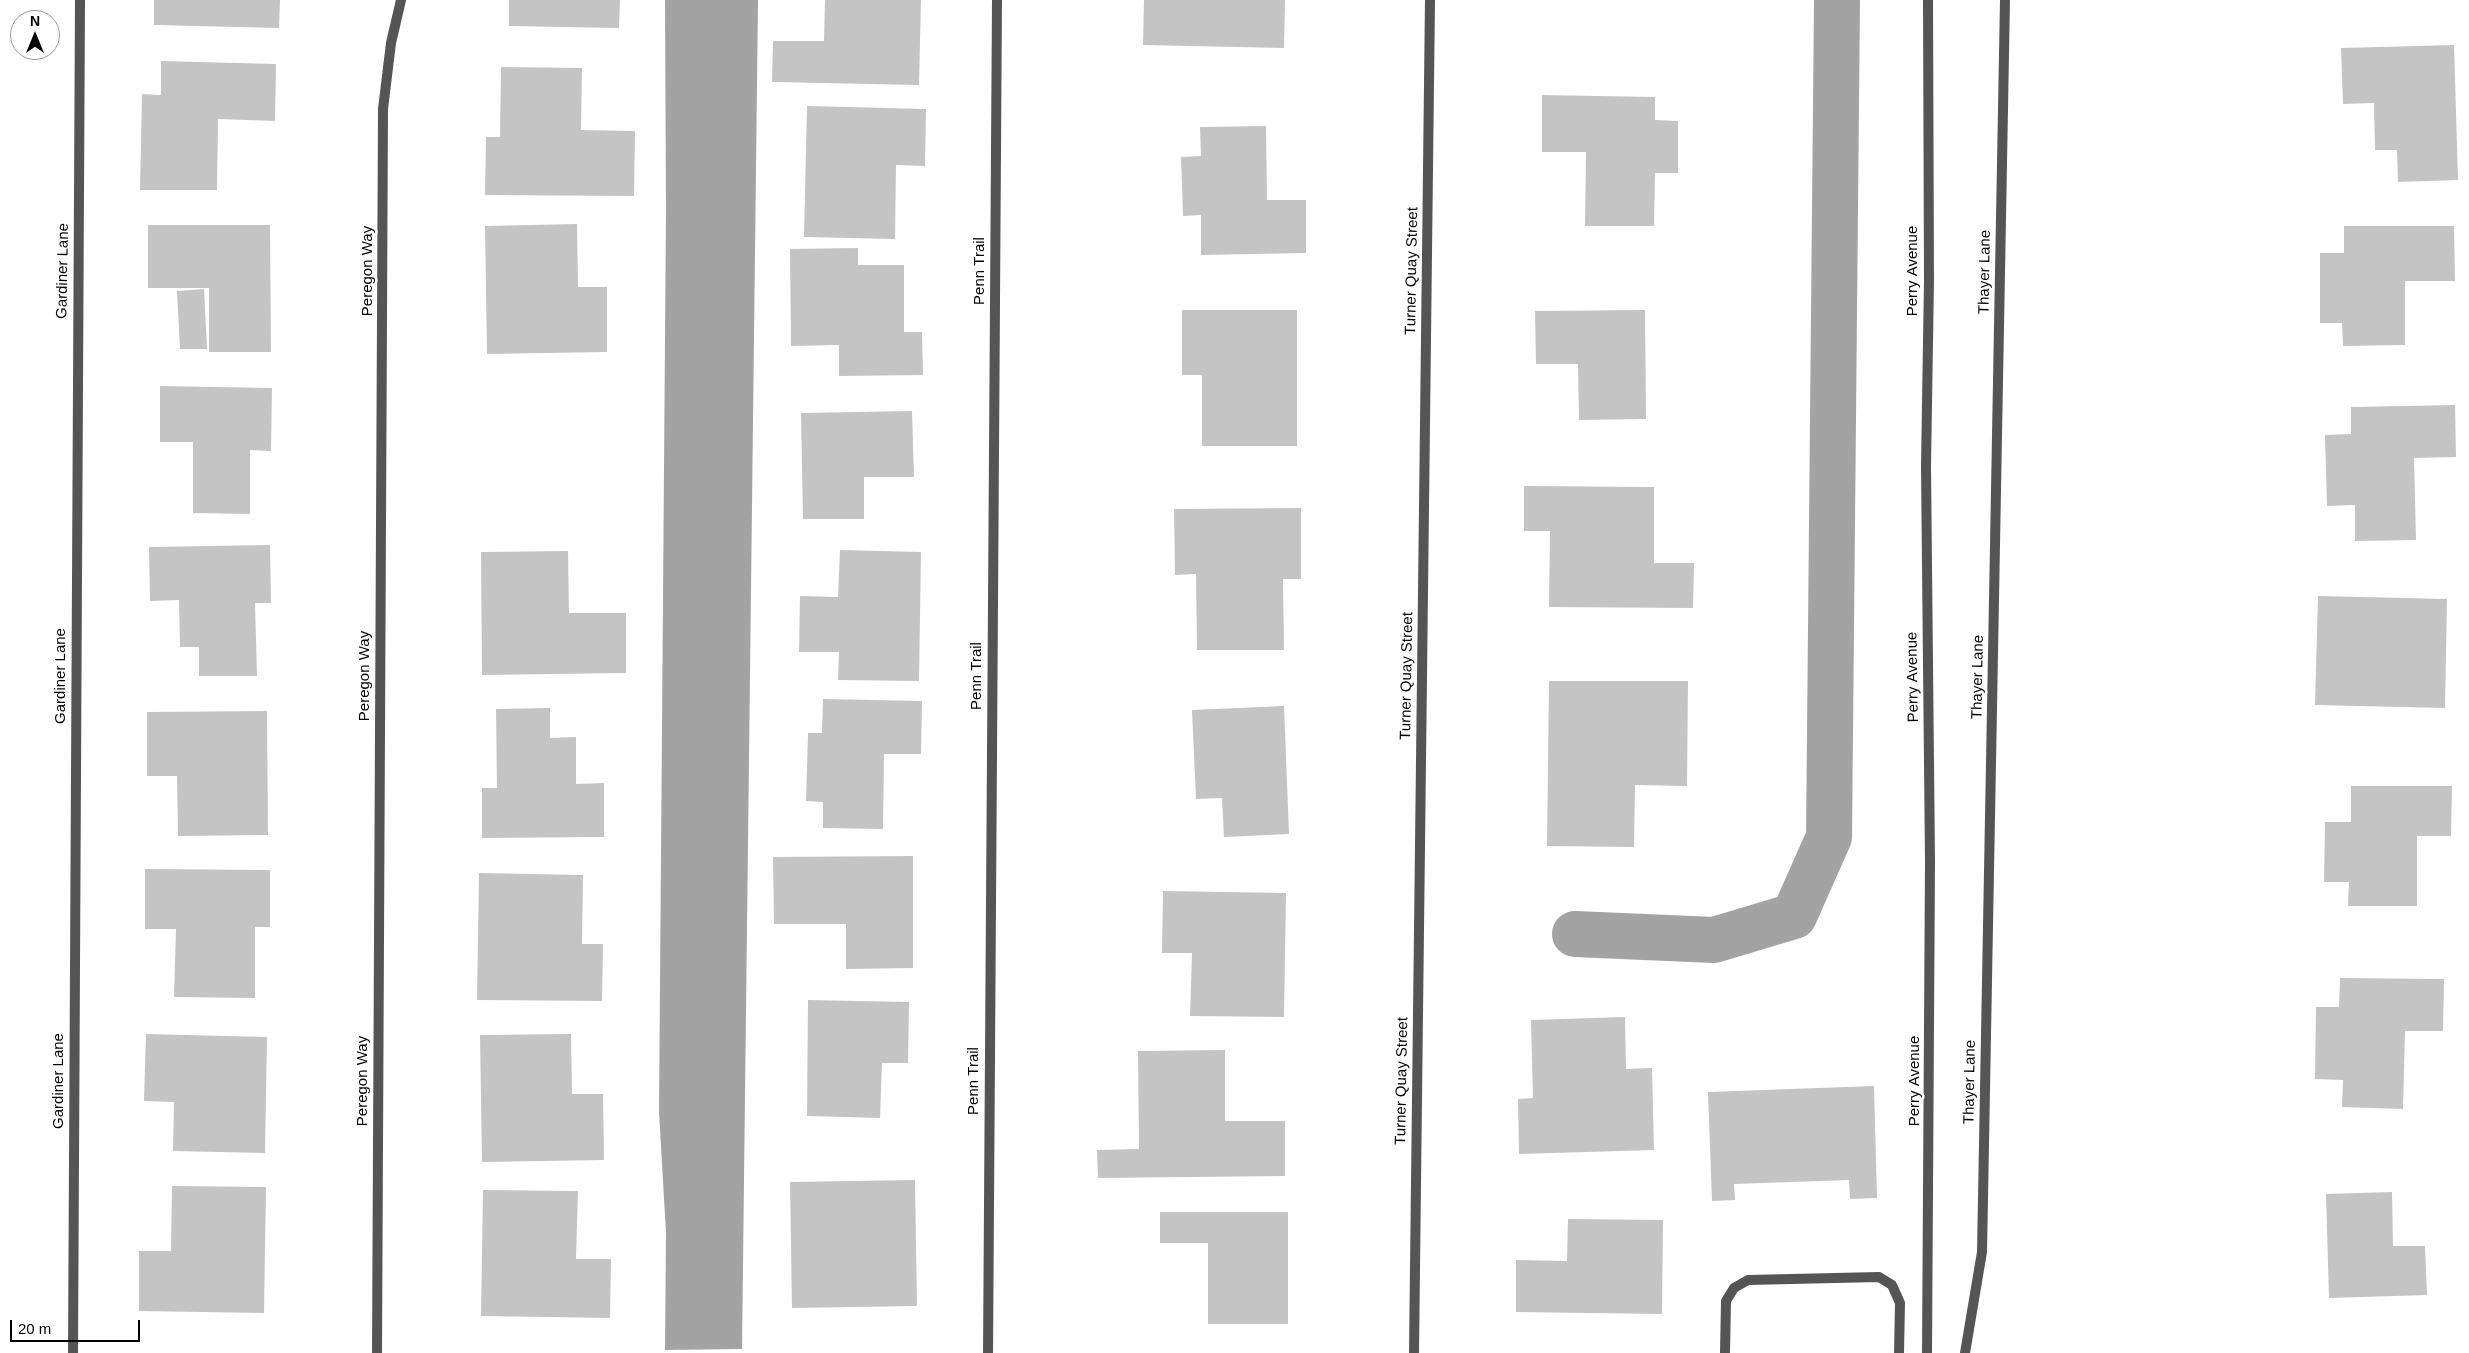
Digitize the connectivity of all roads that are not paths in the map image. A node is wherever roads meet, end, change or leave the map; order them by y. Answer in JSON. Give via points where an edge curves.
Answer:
{"nodes":[{"id":1,"x":80,"y":0,"type":"edge"},
{"id":2,"x":401,"y":0,"type":"edge"},
{"id":3,"x":997,"y":0,"type":"edge"},
{"id":4,"x":1430,"y":0,"type":"edge"},
{"id":5,"x":1928,"y":0,"type":"edge"},
{"id":6,"x":2005,"y":0,"type":"edge"},
{"id":7,"x":73,"y":1353,"type":"edge"},
{"id":8,"x":377,"y":1353,"type":"edge"},
{"id":9,"x":988,"y":1353,"type":"edge"},
{"id":10,"x":1414,"y":1353,"type":"edge"},
{"id":11,"x":1725,"y":1353,"type":"edge"},
{"id":12,"x":1899,"y":1353,"type":"edge"},
{"id":13,"x":1928,"y":1353,"type":"edge"},
{"id":14,"x":1965,"y":1353,"type":"edge"}],
"edges":[{"from":1,"to":7,"type":"street","name":"Gardiner Lane"},
{"from":2,"to":8,"type":"street","name":"Peregon Way","via":[[391,43],[383,109]]},
{"from":3,"to":9,"type":"street","name":"Penn Trail"},
{"from":4,"to":10,"type":"street","name":"Turner Quay Street"},
{"from":5,"to":13,"type":"street","name":"Perry Avenue"},
{"from":6,"to":14,"type":"street","name":"Thayer Lane","via":[[1982,1252]]},
{"from":11,"to":12,"type":"street","via":[[1726,1301],[1734,1288],[1748,1280],[1879,1277],[1892,1285],[1900,1304]]}]}
